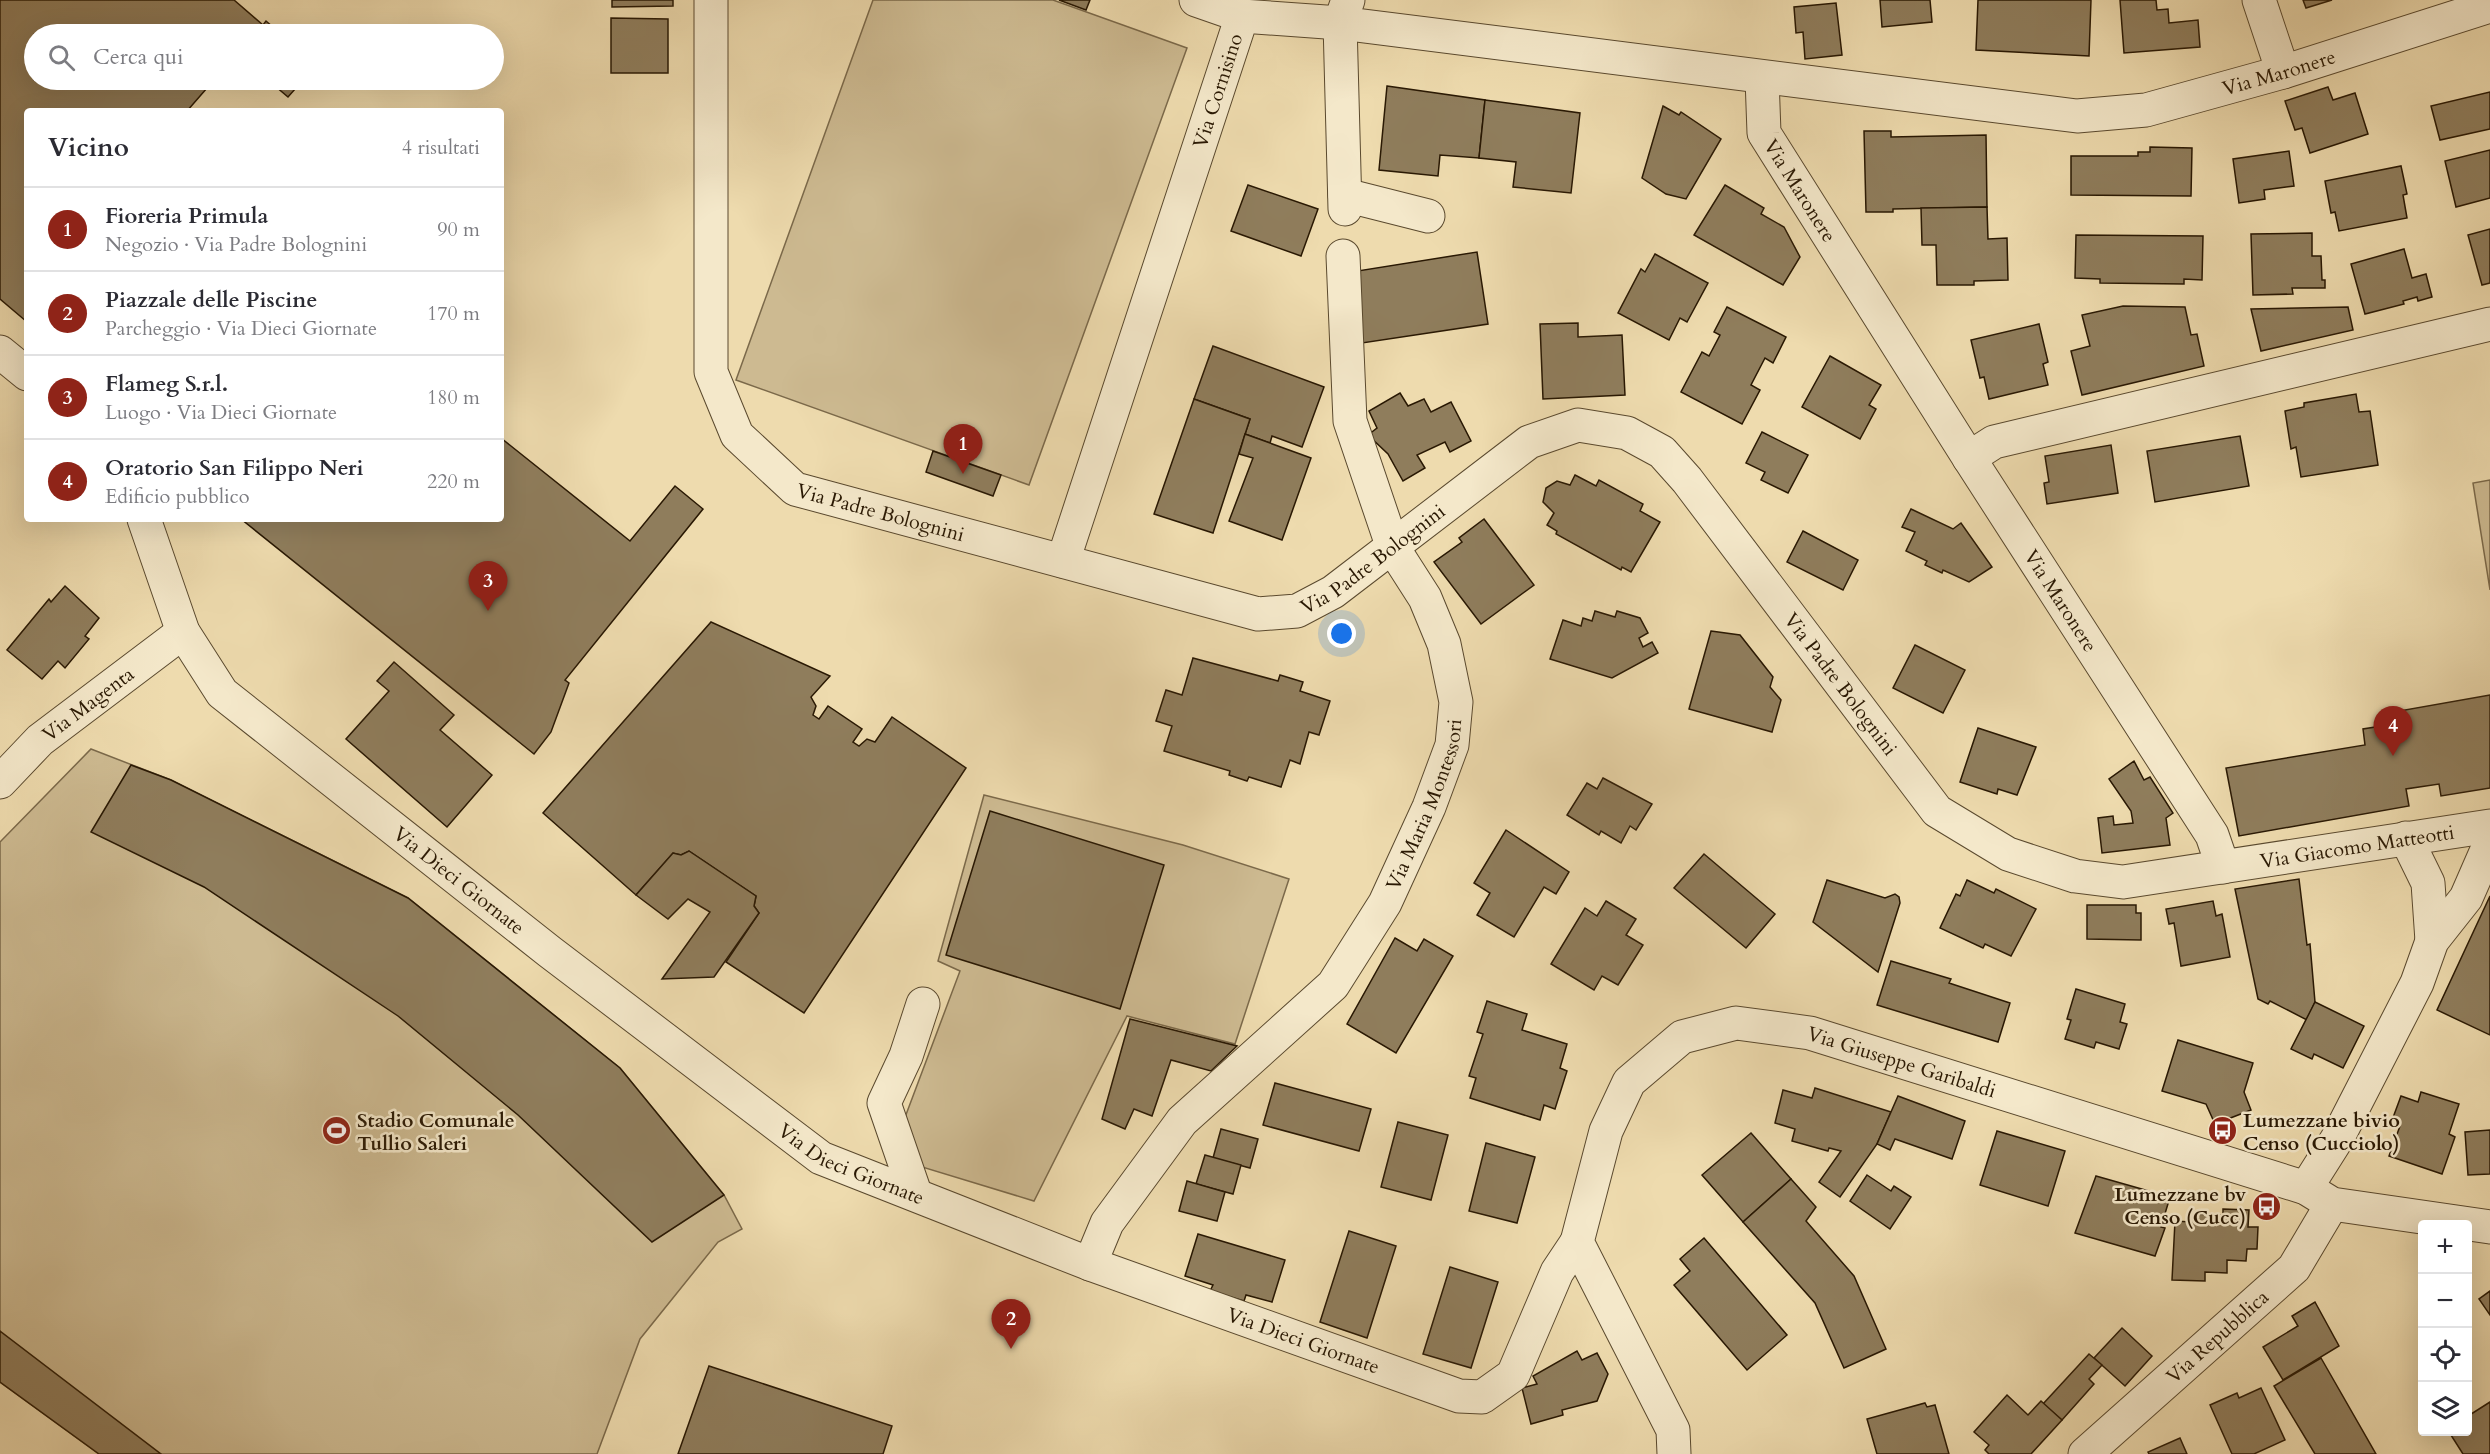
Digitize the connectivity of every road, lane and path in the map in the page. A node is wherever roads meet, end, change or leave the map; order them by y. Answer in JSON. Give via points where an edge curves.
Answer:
{"nodes":[{"id":1,"x":711,"y":0,"type":"edge"},
{"id":2,"x":1196,"y":0,"type":"edge"},
{"id":3,"x":2259,"y":0,"type":"edge"},
{"id":4,"x":2490,"y":6,"type":"edge"},
{"id":5,"x":1344,"y":12,"type":"edge"},
{"id":6,"x":1242,"y":16,"type":"junction"},
{"id":7,"x":2283,"y":72,"type":"junction"},
{"id":8,"x":1762,"y":78,"type":"junction"},
{"id":9,"x":1428,"y":216,"type":"dead end"},
{"id":10,"x":1343,"y":256,"type":"dead end"},
{"id":11,"x":2490,"y":324,"type":"edge"},
{"id":12,"x":0,"y":352,"type":"edge"},
{"id":13,"x":24,"y":372,"type":"edge"},
{"id":14,"x":1968,"y":458,"type":"junction"},
{"id":15,"x":145,"y":522,"type":"edge"},
{"id":16,"x":1393,"y":548,"type":"junction"},
{"id":17,"x":1064,"y":561,"type":"junction"},
{"id":18,"x":183,"y":632,"type":"junction"},
{"id":19,"x":0,"y":782,"type":"edge"},
{"id":20,"x":2490,"y":826,"type":"edge"},
{"id":21,"x":2406,"y":838,"type":"junction"},
{"id":22,"x":2490,"y":843,"type":"edge"},
{"id":23,"x":2223,"y":867,"type":"junction"},
{"id":24,"x":2432,"y":940,"type":"junction"},
{"id":25,"x":923,"y":1004,"type":"dead end"},
{"id":26,"x":915,"y":1193,"type":"junction"},
{"id":27,"x":2319,"y":1196,"type":"junction"},
{"id":28,"x":2490,"y":1227,"type":"edge"},
{"id":29,"x":1576,"y":1242,"type":"junction"},
{"id":30,"x":1090,"y":1264,"type":"junction"},
{"id":31,"x":1674,"y":1454,"type":"edge"},
{"id":32,"x":2085,"y":1454,"type":"edge"}],
"edges":[{"from":1,"to":17,"type":"street","name":"Via Padre Bolognini","via":[[711,372],[736,435],[795,489]]},
{"from":2,"to":6,"type":"street"},
{"from":3,"to":7,"type":"street"},
{"from":4,"to":7,"type":"street","name":"Via Maronere"},
{"from":5,"to":6,"type":"street","name":"Via Cornisino"},
{"from":5,"to":8,"type":"street","name":"Via Cornisino"},
{"from":5,"to":9,"type":"street","via":[[1345,202]]},
{"from":6,"to":17,"type":"street","name":"Via Cornisino"},
{"from":7,"to":8,"type":"street","name":"Via Maronere","via":[[2146,110],[2078,116]]},
{"from":8,"to":14,"type":"street","name":"Via Maronere","via":[[1764,133]]},
{"from":10,"to":16,"type":"street","name":"Via Maria Montessori","via":[[1350,421]]},
{"from":11,"to":14,"type":"street","via":[[1994,442]]},
{"from":12,"to":13,"type":"street"},
{"from":14,"to":23,"type":"street","name":"Via Maronere","via":[[2212,835]]},
{"from":15,"to":18,"type":"street","name":"Via Dieci Giornate"},
{"from":16,"to":17,"type":"street","name":"Via Padre Bolognini","via":[[1333,592],[1297,611],[1258,614]]},
{"from":16,"to":23,"type":"street","name":"Via Padre Bolognini","via":[[1528,442],[1578,425],[1627,433],[1662,452],[1687,480],[1937,812],[2008,854],[2075,876],[2123,882]]},
{"from":16,"to":30,"type":"street","name":"Via Maria Montessori","via":[[1425,598],[1444,644],[1456,702],[1452,745],[1429,807],[1385,903],[1333,985],[1182,1121],[1107,1223]]},
{"from":18,"to":19,"type":"street","name":"Via Magenta","via":[[40,740]]},
{"from":18,"to":26,"type":"street","name":"Via Dieci Giornate","via":[[222,693],[550,952],[821,1158]]},
{"from":20,"to":21,"type":"street","name":"Via Giacomo Matteotti"},
{"from":21,"to":23,"type":"street","name":"Via Giacomo Matteotti"},
{"from":21,"to":24,"type":"street","via":[[2428,883]]},
{"from":22,"to":24,"type":"street","via":[[2466,898]]},
{"from":24,"to":27,"type":"street","via":[[2412,994],[2337,1139]]},
{"from":25,"to":26,"type":"street","via":[[906,1056],[884,1103]]},
{"from":26,"to":30,"type":"street","name":"Via Dieci Giornate"},
{"from":27,"to":28,"type":"street","name":"Via Giuseppe Garibaldi"},
{"from":27,"to":29,"type":"street","name":"Via Giuseppe Garibaldi","via":[[1810,1033],[1736,1023],[1682,1037],[1629,1082],[1606,1131]]},
{"from":27,"to":32,"type":"street","name":"Via Repubblica","via":[[2294,1268]]},
{"from":29,"to":30,"type":"street","name":"Via Dieci Giornate","via":[[1557,1272],[1513,1375],[1482,1397],[1459,1396]]},
{"from":29,"to":31,"type":"street","via":[[1673,1430]]}]}
